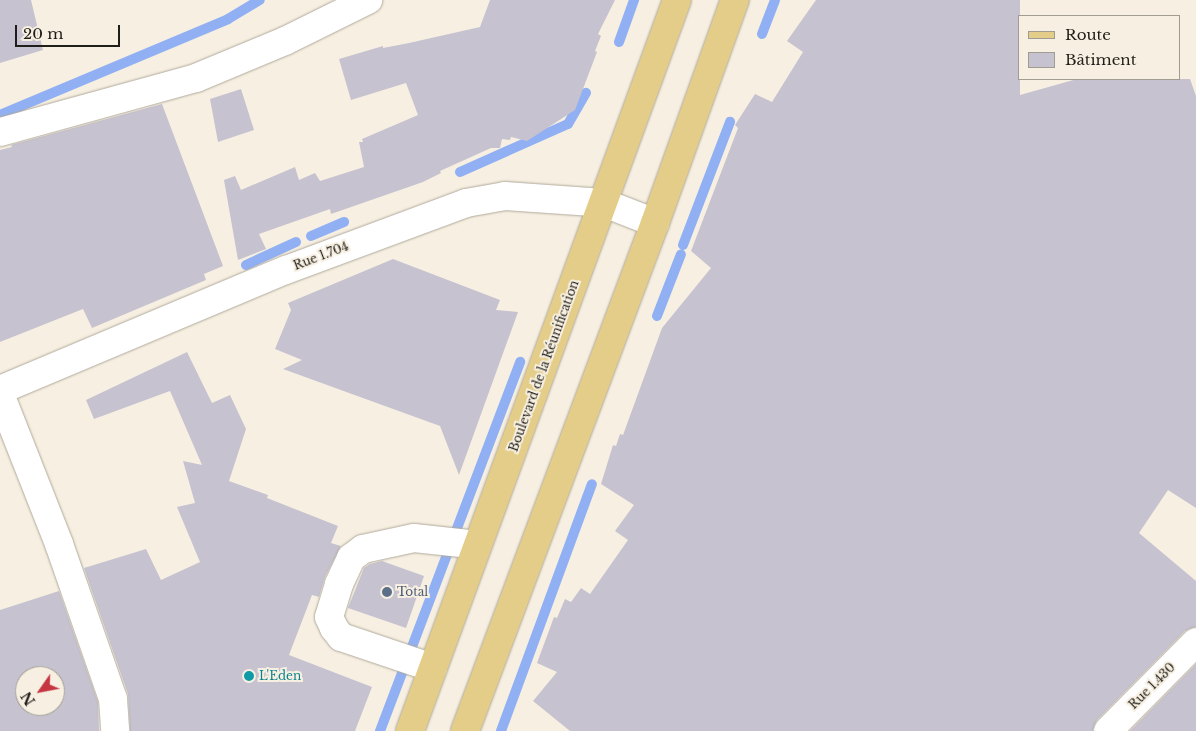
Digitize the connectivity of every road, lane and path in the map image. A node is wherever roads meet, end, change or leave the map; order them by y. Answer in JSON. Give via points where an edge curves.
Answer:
{"nodes":[{"id":1,"x":368,"y":0,"type":"edge"},
{"id":2,"x":677,"y":0,"type":"edge"},
{"id":3,"x":735,"y":0,"type":"edge"},
{"id":4,"x":0,"y":132,"type":"edge"},
{"id":5,"x":604,"y":203,"type":"junction"},
{"id":6,"x":655,"y":223,"type":"junction"},
{"id":7,"x":0,"y":390,"type":"edge"},
{"id":8,"x":0,"y":394,"type":"edge"},
{"id":9,"x":478,"y":545,"type":"junction"},
{"id":10,"x":1196,"y":642,"type":"edge"},
{"id":11,"x":433,"y":668,"type":"junction"},
{"id":12,"x":116,"y":731,"type":"edge"},
{"id":13,"x":410,"y":731,"type":"edge"},
{"id":14,"x":465,"y":731,"type":"edge"},
{"id":15,"x":1108,"y":731,"type":"edge"}],
"edges":[{"from":1,"to":4,"type":"street","via":[[285,41],[196,78]]},
{"from":2,"to":5,"type":"main road","name":"Boulevard de la Réunification"},
{"from":3,"to":6,"type":"main road"},
{"from":5,"to":6,"type":"street","name":"Rue 1.704"},
{"from":5,"to":7,"type":"street","name":"Rue 1.704","via":[[505,196],[466,203],[286,270]]},
{"from":5,"to":9,"type":"main road","name":"Boulevard de la Réunification"},
{"from":6,"to":14,"type":"main road"},
{"from":8,"to":12,"type":"street","via":[[59,544],[113,699]]},
{"from":9,"to":11,"type":"main road","name":"Boulevard de la Réunification"},
{"from":9,"to":11,"type":"street","via":[[414,538],[370,547],[351,558],[339,584],[329,617],[341,637]]},
{"from":10,"to":15,"type":"street","name":"Rue 1.430"},
{"from":11,"to":13,"type":"main road","name":"Boulevard de la Réunification"}]}
